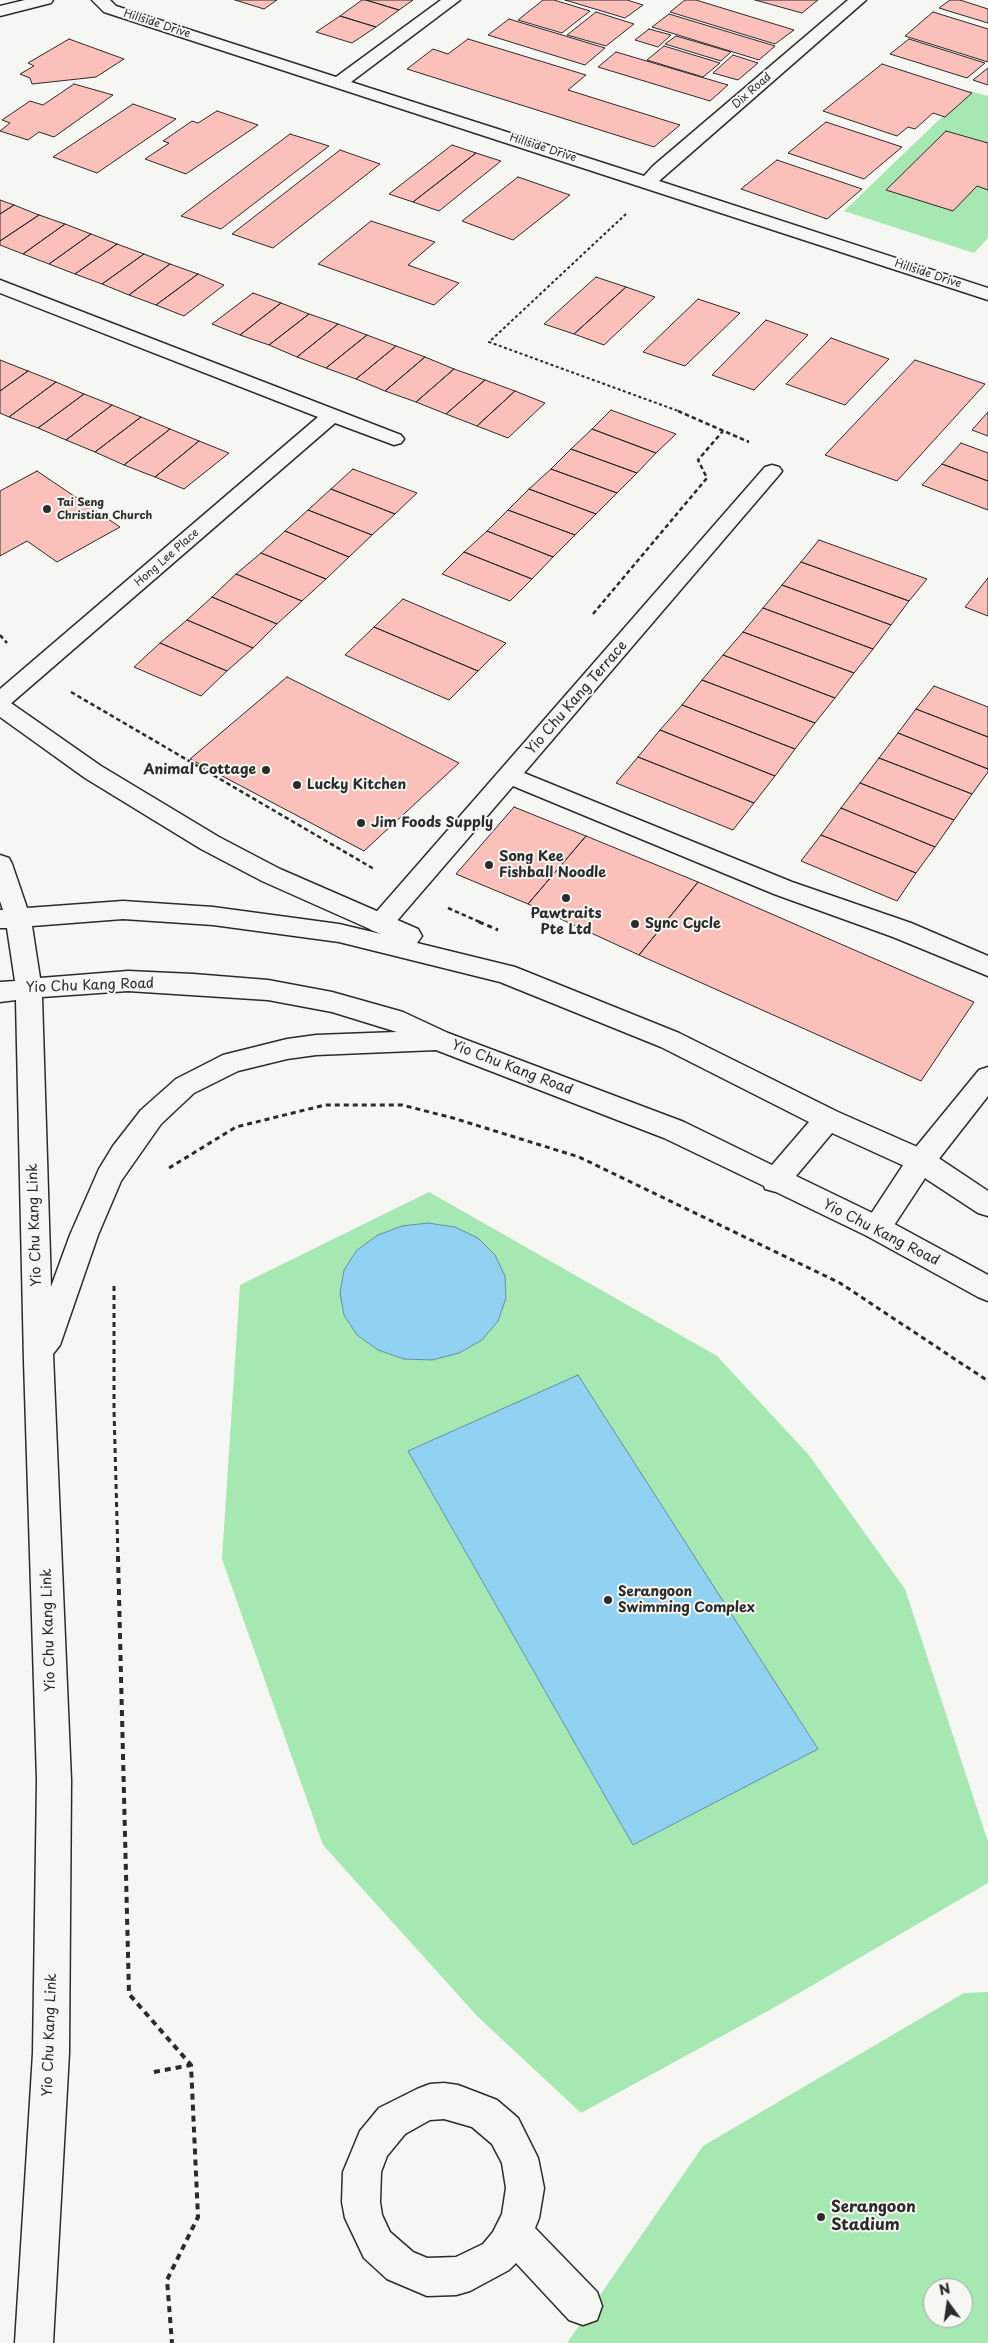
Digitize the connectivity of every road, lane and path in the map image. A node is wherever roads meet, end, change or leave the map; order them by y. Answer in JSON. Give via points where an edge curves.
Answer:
{"nodes":[{"id":1,"x":45,"y":0,"type":"edge"},
{"id":2,"x":100,"y":0,"type":"edge"},
{"id":3,"x":452,"y":0,"type":"edge"},
{"id":4,"x":858,"y":0,"type":"edge"},
{"id":5,"x":0,"y":11,"type":"edge"},
{"id":6,"x":340,"y":82,"type":"junction"},
{"id":7,"x":648,"y":183,"type":"junction"},
{"id":8,"x":632,"y":209,"type":"dead end"},
{"id":9,"x":0,"y":286,"type":"edge"},
{"id":10,"x":988,"y":294,"type":"edge"},
{"id":11,"x":332,"y":415,"type":"junction"},
{"id":12,"x":723,"y":431,"type":"junction"},
{"id":13,"x":394,"y":439,"type":"dead end"},
{"id":14,"x":772,"y":471,"type":"joint"},
{"id":15,"x":593,"y":614,"type":"dead end"},
{"id":16,"x":36,"y":671,"type":"junction"},
{"id":17,"x":0,"y":702,"type":"edge"},
{"id":18,"x":0,"y":706,"type":"edge"},
{"id":19,"x":510,"y":776,"type":"junction"},
{"id":20,"x":0,"y":864,"type":"edge"},
{"id":21,"x":410,"y":890,"type":"junction"},
{"id":22,"x":9,"y":918,"type":"edge"},
{"id":23,"x":380,"y":924,"type":"junction"},
{"id":24,"x":502,"y":931,"type":"dead end"},
{"id":25,"x":988,"y":966,"type":"edge"},
{"id":26,"x":506,"y":974,"type":"junction"},
{"id":27,"x":29,"y":988,"type":"junction"},
{"id":28,"x":0,"y":992,"type":"edge"},
{"id":29,"x":439,"y":1040,"type":"junction"},
{"id":30,"x":988,"y":1077,"type":"edge"},
{"id":31,"x":828,"y":1119,"type":"junction"},
{"id":32,"x":921,"y":1161,"type":"junction"},
{"id":33,"x":165,"y":1170,"type":"dead end"},
{"id":34,"x":775,"y":1181,"type":"junction"},
{"id":35,"x":988,"y":1204,"type":"edge"},
{"id":36,"x":877,"y":1228,"type":"junction"},
{"id":37,"x":114,"y":1276,"type":"dead end"},
{"id":38,"x":988,"y":1289,"type":"edge"},
{"id":39,"x":39,"y":1361,"type":"junction"},
{"id":40,"x":988,"y":1381,"type":"edge"},
{"id":41,"x":190,"y":2065,"type":"junction"},
{"id":42,"x":154,"y":2072,"type":"dead end"},
{"id":43,"x":513,"y":2232,"type":"junction"},
{"id":44,"x":583,"y":2306,"type":"dead end"},
{"id":45,"x":34,"y":2343,"type":"edge"},
{"id":46,"x":172,"y":2343,"type":"edge"}],
"edges":[{"from":1,"to":5,"type":"street"},
{"from":2,"to":6,"type":"street","name":"Hillside Drive","via":[[110,9]]},
{"from":3,"to":6,"type":"street"},
{"from":4,"to":7,"type":"street","name":"Dix Road"},
{"from":6,"to":7,"type":"street","name":"Hillside Drive"},
{"from":7,"to":10,"type":"street","name":"Hillside Drive"},
{"from":8,"to":12,"type":"path","via":[[489,342],[681,412]]},
{"from":9,"to":11,"type":"street"},
{"from":11,"to":13,"type":"street"},
{"from":11,"to":16,"type":"street","name":"Hong Lee Place"},
{"from":12,"to":14,"type":"path","via":[[777,454]]},
{"from":12,"to":15,"type":"path","via":[[698,460],[707,478]]},
{"from":14,"to":19,"type":"street","name":"Yio Chu Kang Terrace"},
{"from":16,"to":17,"type":"street","name":"Hong Lee Place"},
{"from":16,"to":21,"type":"path"},
{"from":18,"to":23,"type":"street","via":[[93,772],[210,843],[271,875]]},
{"from":19,"to":21,"type":"street","name":"Yio Chu Kang Terrace"},
{"from":19,"to":25,"type":"street","via":[[783,888],[902,930]]},
{"from":20,"to":22,"type":"street"},
{"from":21,"to":23,"type":"street","name":"Yio Chu Kang Terrace"},
{"from":21,"to":24,"type":"path"},
{"from":22,"to":26,"type":"street","via":[[123,910],[213,916],[339,933]]},
{"from":22,"to":27,"type":"street","name":"Yio Chu Kang Link"},
{"from":23,"to":26,"type":"street"},
{"from":26,"to":31,"type":"street","via":[[670,1040]]},
{"from":27,"to":28,"type":"street","name":"Yio Chu Kang Road"},
{"from":27,"to":29,"type":"street","name":"Yio Chu Kang Road","via":[[128,981],[268,990],[332,1002],[394,1019]]},
{"from":27,"to":39,"type":"street","name":"Yio Chu Kang Link"},
{"from":29,"to":34,"type":"street","name":"Yio Chu Kang Road","via":[[674,1130]]},
{"from":29,"to":39,"type":"street","via":[[286,1049],[232,1062],[185,1086],[151,1117],[109,1177],[84,1235]]},
{"from":30,"to":32,"type":"street"},
{"from":31,"to":32,"type":"street"},
{"from":31,"to":34,"type":"street"},
{"from":32,"to":35,"type":"street"},
{"from":32,"to":36,"type":"street"},
{"from":33,"to":40,"type":"path","via":[[236,1127],[325,1105],[402,1106],[454,1118],[579,1157],[840,1283]]},
{"from":34,"to":36,"type":"street","name":"Yio Chu Kang Road"},
{"from":36,"to":38,"type":"street","name":"Yio Chu Kang Road"},
{"from":37,"to":41,"type":"path","via":[[114,1410],[129,1994]]},
{"from":39,"to":45,"type":"street","name":"Yio Chu Kang Link","via":[[54,1780],[51,2053]]},
{"from":41,"to":42,"type":"path"},
{"from":41,"to":46,"type":"path","via":[[198,2217],[167,2280]]},
{"from":43,"to":43,"type":"street","via":[[496,2257],[470,2272],[427,2277],[400,2266],[377,2245],[364,2218],[362,2172],[372,2144],[404,2113],[430,2102],[458,2103],[484,2113],[505,2131],[522,2165],[523,2203]]},
{"from":43,"to":44,"type":"street"}]}
